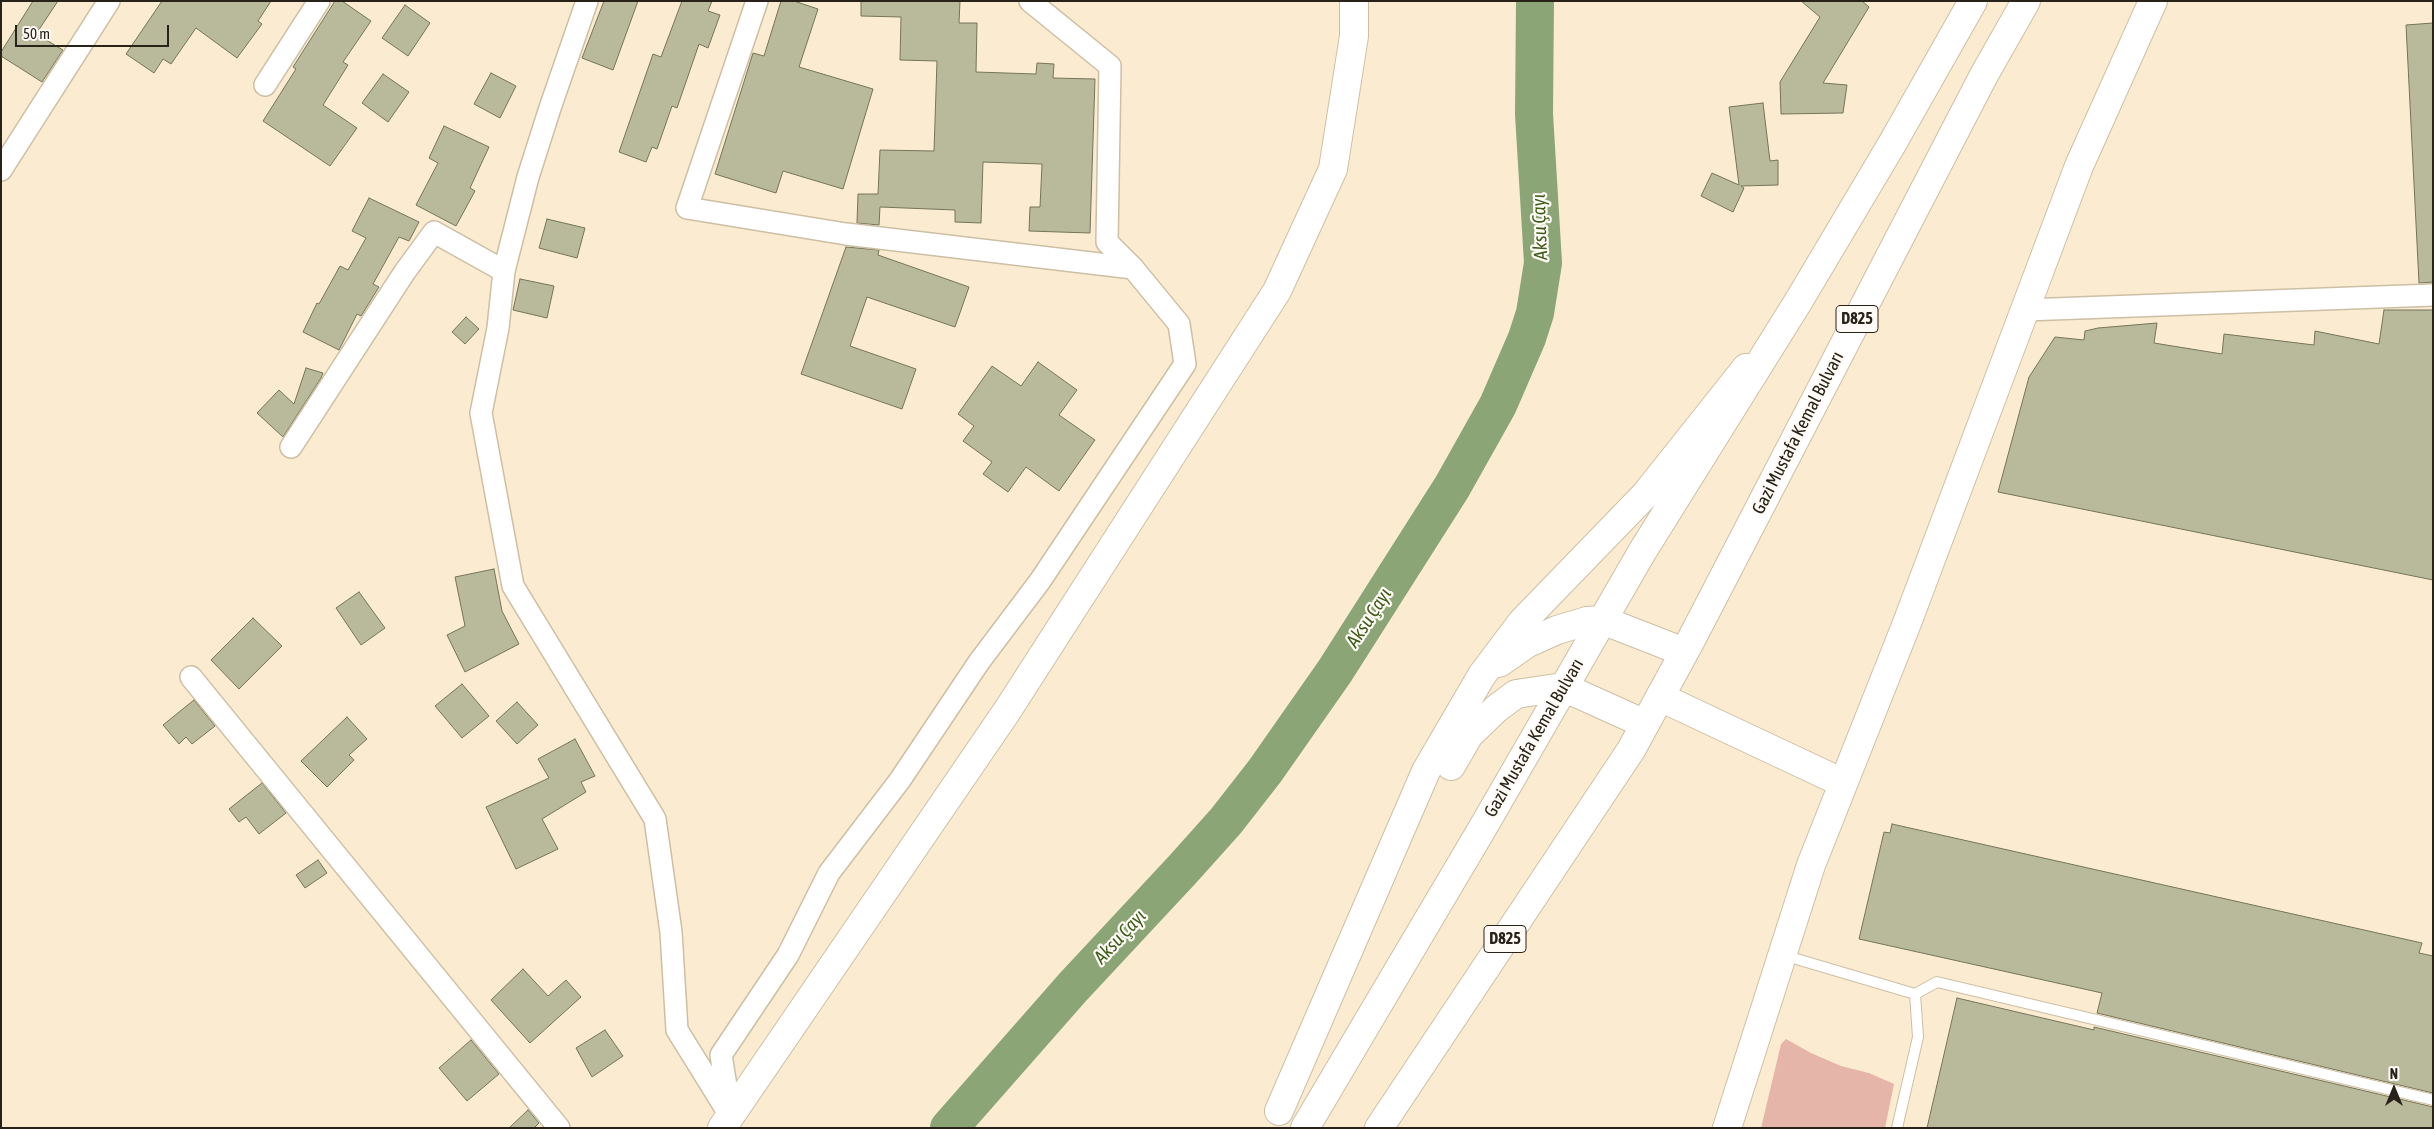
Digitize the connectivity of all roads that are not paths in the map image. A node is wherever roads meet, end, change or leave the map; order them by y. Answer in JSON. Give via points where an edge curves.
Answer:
{"nodes":[{"id":1,"x":109,"y":1,"type":"edge"},
{"id":2,"x":319,"y":1,"type":"edge"},
{"id":3,"x":587,"y":1,"type":"edge"},
{"id":4,"x":757,"y":1,"type":"edge"},
{"id":5,"x":1030,"y":1,"type":"edge"},
{"id":6,"x":1354,"y":1,"type":"edge"},
{"id":7,"x":1973,"y":1,"type":"edge"},
{"id":8,"x":2026,"y":1,"type":"edge"},
{"id":9,"x":2153,"y":1,"type":"edge"},
{"id":10,"x":265,"y":85,"type":"dead end"},
{"id":11,"x":1,"y":170,"type":"edge"},
{"id":12,"x":1133,"y":268,"type":"junction"},
{"id":13,"x":504,"y":271,"type":"junction"},
{"id":14,"x":2433,"y":295,"type":"edge"},
{"id":15,"x":1798,"y":302,"type":"junction"},
{"id":16,"x":2025,"y":310,"type":"junction"},
{"id":17,"x":291,"y":447,"type":"dead end"},
{"id":18,"x":1602,"y":620,"type":"junction"},
{"id":19,"x":1688,"y":645,"type":"junction"},
{"id":20,"x":1482,"y":675,"type":"junction"},
{"id":21,"x":191,"y":677,"type":"dead end"},
{"id":22,"x":1564,"y":687,"type":"junction"},
{"id":23,"x":1660,"y":697,"type":"junction"},
{"id":24,"x":1645,"y":724,"type":"junction"},
{"id":25,"x":1843,"y":783,"type":"junction"},
{"id":26,"x":1782,"y":955,"type":"junction"},
{"id":27,"x":1915,"y":994,"type":"junction"},
{"id":28,"x":2433,"y":1100,"type":"edge"},
{"id":29,"x":1275,"y":1119,"type":"edge"},
{"id":30,"x":726,"y":1123,"type":"edge"},
{"id":31,"x":559,"y":1128,"type":"edge"},
{"id":32,"x":1304,"y":1128,"type":"edge"},
{"id":33,"x":1379,"y":1128,"type":"edge"},
{"id":34,"x":1727,"y":1128,"type":"edge"},
{"id":35,"x":1897,"y":1128,"type":"edge"}],
"edges":[{"from":1,"to":11,"type":"street"},
{"from":2,"to":10,"type":"street"},
{"from":3,"to":13,"type":"street","via":[[528,178]]},
{"from":4,"to":12,"type":"street","via":[[687,208],[846,234]]},
{"from":5,"to":12,"type":"street","via":[[1110,66],[1107,242]]},
{"from":6,"to":30,"type":"main road","via":[[1354,36],[1333,168],[1277,291],[1007,711]]},
{"from":7,"to":15,"type":"main road","name":"Gazi Mustafa Kemal Bulvarı"},
{"from":8,"to":19,"type":"main road","name":"Gazi Mustafa Kemal Bulvarı","number":"D825","via":[[1984,75]]},
{"from":9,"to":16,"type":"main road","via":[[2079,166]]},
{"from":12,"to":30,"type":"street","via":[[1180,324],[1186,364],[1040,582],[979,662],[900,780],[829,873],[788,955],[721,1055]]},
{"from":13,"to":17,"type":"street","via":[[434,232]]},
{"from":13,"to":30,"type":"street","via":[[498,328],[481,412],[513,586],[655,819],[671,932],[677,1030]]},
{"from":14,"to":16,"type":"street"},
{"from":15,"to":18,"type":"main road","name":"Gazi Mustafa Kemal Bulvarı"},
{"from":15,"to":20,"type":"main road","via":[[1645,496],[1522,622]]},
{"from":16,"to":25,"type":"main road"},
{"from":18,"to":19,"type":"main road"},
{"from":18,"to":20,"type":"main road","via":[[1565,628],[1528,644]]},
{"from":18,"to":22,"type":"main road","name":"Gazi Mustafa Kemal Bulvarı"},
{"from":19,"to":23,"type":"main road","name":"Gazi Mustafa Kemal Bulvarı"},
{"from":20,"to":29,"type":"main road","via":[[1426,771]]},
{"from":21,"to":31,"type":"street"},
{"from":22,"to":24,"type":"main road"},
{"from":22,"to":29,"type":"main road","via":[[1516,694],[1469,735],[1442,782]]},
{"from":22,"to":32,"type":"main road","name":"Gazi Mustafa Kemal Bulvarı"},
{"from":23,"to":24,"type":"main road","name":"Gazi Mustafa Kemal Bulvarı"},
{"from":23,"to":25,"type":"main road"},
{"from":24,"to":33,"type":"main road","name":"Gazi Mustafa Kemal Bulvarı","number":"D825","via":[[1631,750]]},
{"from":25,"to":26,"type":"main road","via":[[1811,865]]},
{"from":26,"to":27,"type":"lane"},
{"from":26,"to":34,"type":"main road"},
{"from":27,"to":28,"type":"lane","via":[[1937,982]]},
{"from":27,"to":35,"type":"lane","via":[[1918,1036]]}]}
